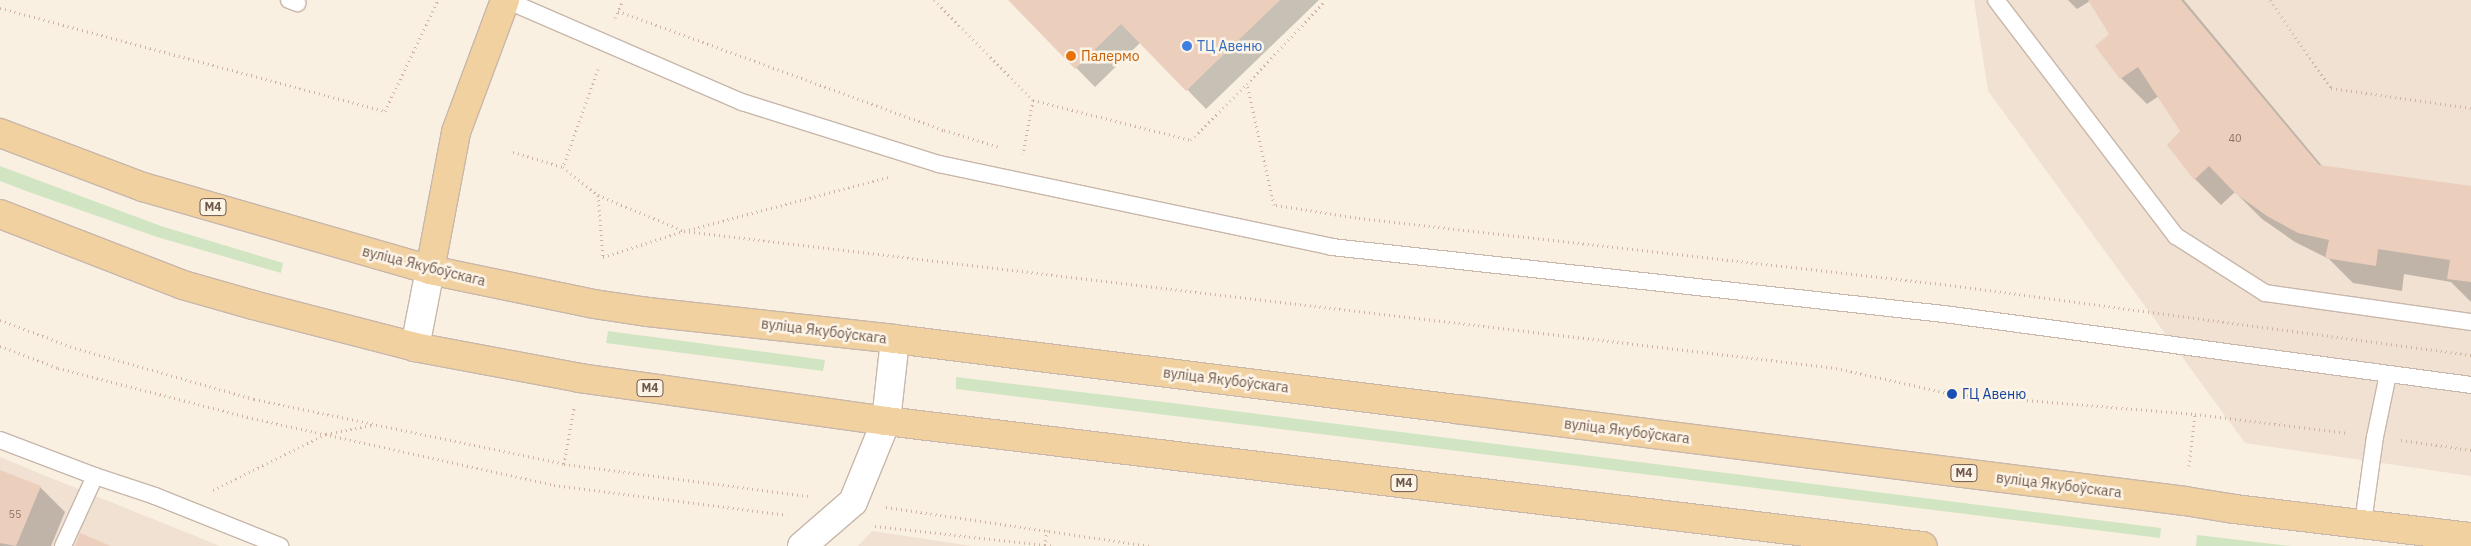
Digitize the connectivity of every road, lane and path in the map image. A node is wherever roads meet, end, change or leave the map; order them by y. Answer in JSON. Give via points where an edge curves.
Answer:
{"nodes":[{"id":1,"x":438,"y":0,"type":"edge"},
{"id":2,"x":506,"y":0,"type":"edge"},
{"id":3,"x":623,"y":0,"type":"edge"},
{"id":4,"x":934,"y":0,"type":"edge"},
{"id":5,"x":1326,"y":0,"type":"edge"},
{"id":6,"x":1996,"y":0,"type":"edge"},
{"id":7,"x":2270,"y":0,"type":"edge"},
{"id":8,"x":0,"y":8,"type":"edge"},
{"id":9,"x":618,"y":11,"type":"junction"},
{"id":10,"x":607,"y":44,"type":"junction"},
{"id":11,"x":1247,"y":84,"type":"junction"},
{"id":12,"x":1033,"y":100,"type":"junction"},
{"id":13,"x":2471,"y":108,"type":"edge"},
{"id":14,"x":0,"y":133,"type":"edge"},
{"id":15,"x":1006,"y":149,"type":"dead end"},
{"id":16,"x":1014,"y":151,"type":"dead end"},
{"id":17,"x":513,"y":152,"type":"dead end"},
{"id":18,"x":1023,"y":154,"type":"junction"},
{"id":19,"x":1033,"y":156,"type":"dead end"},
{"id":20,"x":563,"y":167,"type":"junction"},
{"id":21,"x":892,"y":176,"type":"dead end"},
{"id":22,"x":598,"y":195,"type":"junction"},
{"id":23,"x":1264,"y":203,"type":"dead end"},
{"id":24,"x":1274,"y":205,"type":"junction"},
{"id":25,"x":0,"y":214,"type":"edge"},
{"id":26,"x":684,"y":231,"type":"junction"},
{"id":27,"x":430,"y":270,"type":"junction"},
{"id":28,"x":0,"y":320,"type":"edge"},
{"id":29,"x":2471,"y":322,"type":"edge"},
{"id":30,"x":895,"y":339,"type":"junction"},
{"id":31,"x":0,"y":346,"type":"edge"},
{"id":32,"x":416,"y":347,"type":"junction"},
{"id":33,"x":2471,"y":355,"type":"edge"},
{"id":34,"x":2388,"y":374,"type":"junction"},
{"id":35,"x":2471,"y":384,"type":"edge"},
{"id":36,"x":574,"y":406,"type":"dead end"},
{"id":37,"x":2195,"y":414,"type":"junction"},
{"id":38,"x":886,"y":421,"type":"junction"},
{"id":39,"x":376,"y":424,"type":"junction"},
{"id":40,"x":326,"y":434,"type":"junction"},
{"id":41,"x":2376,"y":437,"type":"junction"},
{"id":42,"x":0,"y":440,"type":"edge"},
{"id":43,"x":2471,"y":450,"type":"edge"},
{"id":44,"x":564,"y":464,"type":"junction"},
{"id":45,"x":2189,"y":466,"type":"dead end"},
{"id":46,"x":95,"y":476,"type":"junction"},
{"id":47,"x":212,"y":490,"type":"dead end"},
{"id":48,"x":852,"y":502,"type":"junction"},
{"id":49,"x":831,"y":520,"type":"junction"},
{"id":50,"x":2363,"y":523,"type":"junction"},
{"id":51,"x":1047,"y":530,"type":"junction"},
{"id":52,"x":2471,"y":537,"type":"edge"},
{"id":53,"x":1045,"y":545,"type":"junction"},
{"id":54,"x":63,"y":546,"type":"edge"},
{"id":55,"x":280,"y":546,"type":"edge"},
{"id":56,"x":802,"y":546,"type":"edge"},
{"id":57,"x":1054,"y":546,"type":"edge"},
{"id":58,"x":1151,"y":546,"type":"edge"},
{"id":59,"x":1922,"y":546,"type":"edge"}],
"edges":[{"from":1,"to":8,"type":"path","via":[[385,111]]},
{"from":2,"to":10,"type":"lane"},
{"from":2,"to":27,"type":"main road","via":[[456,132]]},
{"from":3,"to":9,"type":"path"},
{"from":4,"to":12,"type":"path"},
{"from":5,"to":11,"type":"path"},
{"from":6,"to":29,"type":"lane","via":[[2176,236],[2264,293]]},
{"from":7,"to":13,"type":"path","via":[[2331,88]]},
{"from":9,"to":10,"type":"path"},
{"from":9,"to":15,"type":"path","via":[[944,130]]},
{"from":10,"to":20,"type":"path"},
{"from":10,"to":34,"type":"lane","via":[[742,102],[939,164],[1332,247],[1944,314]]},
{"from":11,"to":12,"type":"path","via":[[1191,140]]},
{"from":11,"to":24,"type":"path"},
{"from":12,"to":18,"type":"path"},
{"from":14,"to":27,"type":"main road","name":"вуліца Якубоўскага","number":"М4","via":[[143,187]]},
{"from":16,"to":18,"type":"path"},
{"from":17,"to":20,"type":"path"},
{"from":18,"to":19,"type":"path"},
{"from":20,"to":22,"type":"path"},
{"from":21,"to":26,"type":"path"},
{"from":22,"to":26,"type":"path"},
{"from":22,"to":26,"type":"path","via":[[603,257]]},
{"from":23,"to":24,"type":"path"},
{"from":24,"to":33,"type":"path","via":[[1359,218],[1950,284]]},
{"from":25,"to":32,"type":"main road","number":"М4","via":[[183,285]]},
{"from":26,"to":37,"type":"path","via":[[1836,368],[1952,394]]},
{"from":27,"to":30,"type":"main road","name":"вуліца Якубоўскага","number":"М4","via":[[594,304]]},
{"from":27,"to":32,"type":"street"},
{"from":28,"to":39,"type":"path","via":[[75,348],[254,399]]},
{"from":30,"to":38,"type":"street"},
{"from":30,"to":50,"type":"main road","name":"вуліца Якубоўскага","number":"М4"},
{"from":31,"to":40,"type":"path","via":[[58,368]]},
{"from":32,"to":38,"type":"main road","number":"М4","via":[[589,379]]},
{"from":34,"to":35,"type":"lane"},
{"from":34,"to":41,"type":"lane"},
{"from":36,"to":44,"type":"path"},
{"from":37,"to":41,"type":"path"},
{"from":37,"to":45,"type":"path"},
{"from":38,"to":48,"type":"street"},
{"from":38,"to":59,"type":"main road","number":"М4"},
{"from":39,"to":40,"type":"path"},
{"from":39,"to":44,"type":"path"},
{"from":40,"to":47,"type":"path"},
{"from":40,"to":49,"type":"path","via":[[554,485]]},
{"from":41,"to":43,"type":"path"},
{"from":41,"to":50,"type":"lane"},
{"from":42,"to":46,"type":"lane"},
{"from":44,"to":48,"type":"path"},
{"from":46,"to":54,"type":"lane"},
{"from":46,"to":55,"type":"lane","via":[[156,496]]},
{"from":48,"to":49,"type":"street"},
{"from":48,"to":51,"type":"path"},
{"from":49,"to":53,"type":"path"},
{"from":49,"to":56,"type":"street"},
{"from":50,"to":52,"type":"main road","name":"вуліца Якубоўскага","number":"М4"},
{"from":51,"to":53,"type":"path"},
{"from":51,"to":58,"type":"path"},
{"from":53,"to":57,"type":"path"}]}
